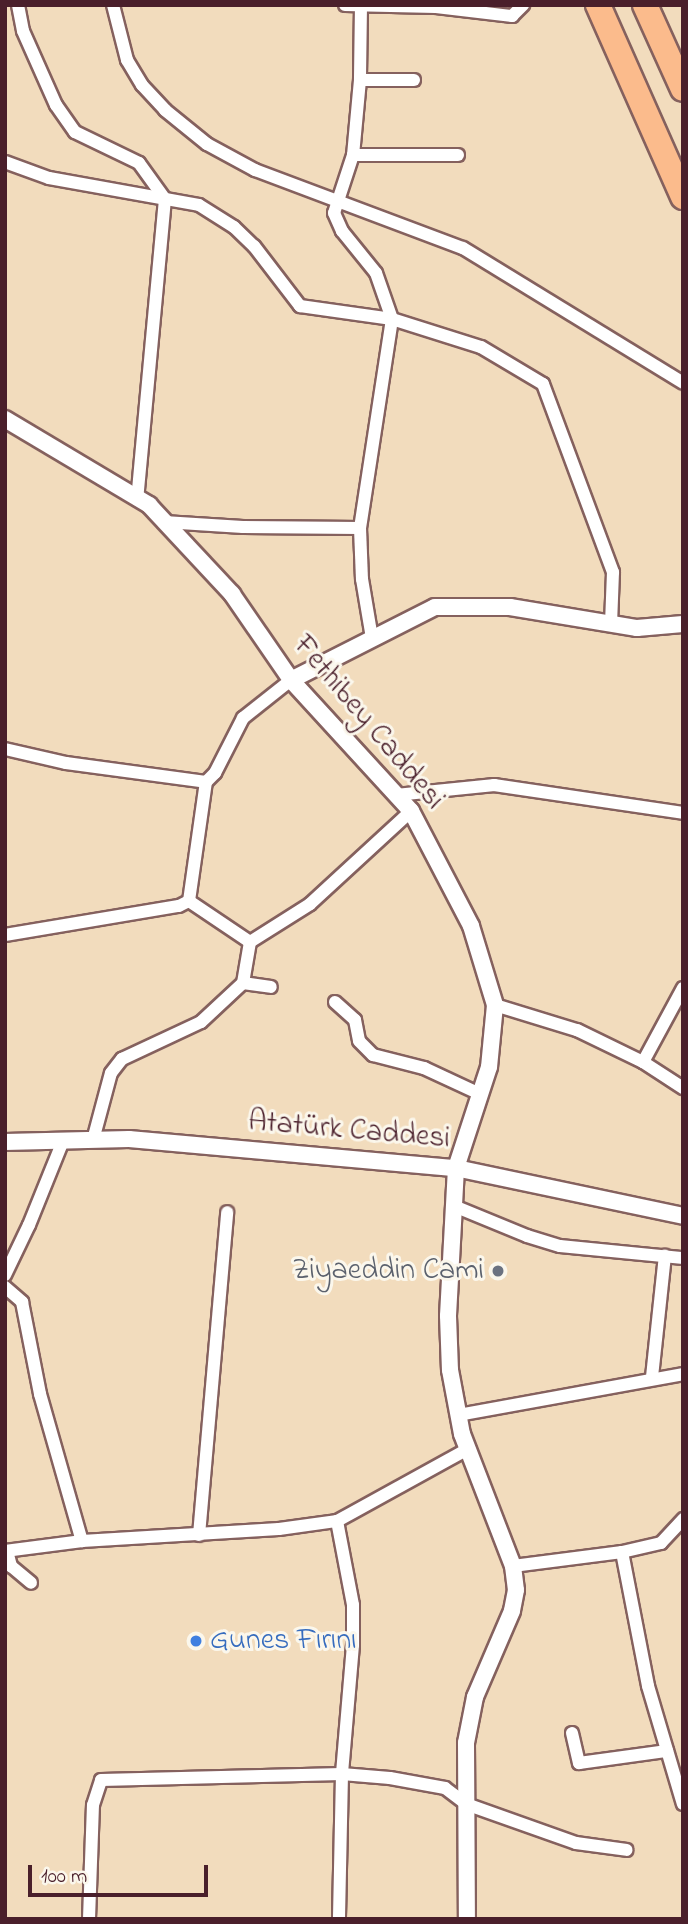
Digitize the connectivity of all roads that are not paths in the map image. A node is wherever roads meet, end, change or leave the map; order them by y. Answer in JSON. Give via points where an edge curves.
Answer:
{"nodes":[{"id":1,"x":18,"y":5,"type":"edge"},
{"id":2,"x":113,"y":5,"type":"edge"},
{"id":3,"x":345,"y":5,"type":"edge"},
{"id":4,"x":523,"y":5,"type":"edge"},
{"id":5,"x":598,"y":5,"type":"edge"},
{"id":6,"x":645,"y":5,"type":"edge"},
{"id":7,"x":361,"y":6,"type":"edge"},
{"id":8,"x":360,"y":80,"type":"junction"},
{"id":9,"x":414,"y":80,"type":"dead end"},
{"id":10,"x":683,"y":89,"type":"edge"},
{"id":11,"x":353,"y":155,"type":"junction"},
{"id":12,"x":458,"y":155,"type":"dead end"},
{"id":13,"x":5,"y":162,"type":"edge"},
{"id":14,"x":683,"y":197,"type":"edge"},
{"id":15,"x":165,"y":199,"type":"junction"},
{"id":16,"x":339,"y":202,"type":"junction"},
{"id":17,"x":392,"y":319,"type":"junction"},
{"id":18,"x":683,"y":383,"type":"edge"},
{"id":19,"x":5,"y":419,"type":"edge"},
{"id":20,"x":137,"y":500,"type":"junction"},
{"id":21,"x":164,"y":522,"type":"junction"},
{"id":22,"x":360,"y":528,"type":"junction"},
{"id":23,"x":683,"y":624,"type":"edge"},
{"id":24,"x":611,"y":625,"type":"junction"},
{"id":25,"x":372,"y":638,"type":"junction"},
{"id":26,"x":291,"y":680,"type":"junction"},
{"id":27,"x":5,"y":749,"type":"edge"},
{"id":28,"x":206,"y":782,"type":"junction"},
{"id":29,"x":396,"y":794,"type":"junction"},
{"id":30,"x":411,"y":811,"type":"junction"},
{"id":31,"x":683,"y":813,"type":"edge"},
{"id":32,"x":189,"y":901,"type":"junction"},
{"id":33,"x":5,"y":935,"type":"edge"},
{"id":34,"x":250,"y":942,"type":"junction"},
{"id":35,"x":243,"y":983,"type":"junction"},
{"id":36,"x":271,"y":987,"type":"dead end"},
{"id":37,"x":683,"y":988,"type":"edge"},
{"id":38,"x":335,"y":1002,"type":"dead end"},
{"id":39,"x":495,"y":1005,"type":"junction"},
{"id":40,"x":643,"y":1062,"type":"junction"},
{"id":41,"x":683,"y":1088,"type":"edge"},
{"id":42,"x":480,"y":1094,"type":"junction"},
{"id":43,"x":93,"y":1140,"type":"junction"},
{"id":44,"x":63,"y":1141,"type":"junction"},
{"id":45,"x":5,"y":1142,"type":"edge"},
{"id":46,"x":456,"y":1168,"type":"junction"},
{"id":47,"x":454,"y":1206,"type":"junction"},
{"id":48,"x":227,"y":1212,"type":"dead end"},
{"id":49,"x":683,"y":1216,"type":"edge"},
{"id":50,"x":665,"y":1256,"type":"junction"},
{"id":51,"x":683,"y":1258,"type":"edge"},
{"id":52,"x":5,"y":1275,"type":"edge"},
{"id":53,"x":5,"y":1287,"type":"edge"},
{"id":54,"x":683,"y":1374,"type":"edge"},
{"id":55,"x":652,"y":1377,"type":"junction"},
{"id":56,"x":458,"y":1415,"type":"junction"},
{"id":57,"x":468,"y":1449,"type":"junction"},
{"id":58,"x":683,"y":1519,"type":"edge"},
{"id":59,"x":337,"y":1521,"type":"junction"},
{"id":60,"x":199,"y":1535,"type":"junction"},
{"id":61,"x":82,"y":1541,"type":"junction"},
{"id":62,"x":6,"y":1551,"type":"edge"},
{"id":63,"x":622,"y":1552,"type":"junction"},
{"id":64,"x":513,"y":1566,"type":"junction"},
{"id":65,"x":31,"y":1583,"type":"dead end"},
{"id":66,"x":572,"y":1733,"type":"dead end"},
{"id":67,"x":667,"y":1751,"type":"junction"},
{"id":68,"x":342,"y":1774,"type":"junction"},
{"id":69,"x":466,"y":1804,"type":"junction"},
{"id":70,"x":683,"y":1804,"type":"edge"},
{"id":71,"x":627,"y":1850,"type":"dead end"},
{"id":72,"x":89,"y":1919,"type":"edge"},
{"id":73,"x":339,"y":1919,"type":"edge"},
{"id":74,"x":467,"y":1919,"type":"edge"}],
"edges":[{"from":1,"to":15,"type":"street","via":[[23,31],[56,105],[75,132],[139,163]]},
{"from":2,"to":16,"type":"street","via":[[127,60],[165,110],[207,144],[255,170]]},
{"from":3,"to":7,"type":"street"},
{"from":4,"to":7,"type":"street","via":[[512,16],[436,7]]},
{"from":5,"to":14,"type":"highway"},
{"from":6,"to":10,"type":"highway"},
{"from":7,"to":8,"type":"street"},
{"from":8,"to":9,"type":"street"},
{"from":8,"to":11,"type":"street"},
{"from":11,"to":12,"type":"street"},
{"from":11,"to":16,"type":"street"},
{"from":13,"to":15,"type":"street","via":[[48,178]]},
{"from":15,"to":17,"type":"street","via":[[199,205],[234,227],[300,306]]},
{"from":15,"to":20,"type":"street"},
{"from":16,"to":17,"type":"street","via":[[334,213],[376,273]]},
{"from":16,"to":18,"type":"street","via":[[463,248]]},
{"from":17,"to":22,"type":"street"},
{"from":17,"to":24,"type":"street","via":[[481,347],[543,384],[613,572]]},
{"from":19,"to":20,"type":"street","name":"Fethibey Caddesi"},
{"from":20,"to":21,"type":"street","name":"Fethibey Caddesi","via":[[149,505]]},
{"from":21,"to":22,"type":"street"},
{"from":21,"to":26,"type":"street","name":"Fethibey Caddesi","via":[[232,594]]},
{"from":22,"to":25,"type":"street","via":[[362,579]]},
{"from":23,"to":24,"type":"street"},
{"from":24,"to":25,"type":"street","via":[[510,607],[435,607]]},
{"from":25,"to":26,"type":"street"},
{"from":26,"to":28,"type":"street","via":[[243,718]]},
{"from":26,"to":29,"type":"street","name":"Fethibey Caddesi"},
{"from":27,"to":28,"type":"street","via":[[66,763]]},
{"from":28,"to":32,"type":"street"},
{"from":29,"to":30,"type":"street","name":"Fethibey Caddesi"},
{"from":29,"to":31,"type":"street","via":[[494,785]]},
{"from":30,"to":34,"type":"street","via":[[310,904]]},
{"from":30,"to":39,"type":"street","name":"Fethibey Caddesi","via":[[471,926]]},
{"from":32,"to":33,"type":"street"},
{"from":32,"to":34,"type":"street"},
{"from":34,"to":35,"type":"street"},
{"from":35,"to":36,"type":"street"},
{"from":35,"to":43,"type":"street","via":[[201,1022],[122,1059],[111,1073]]},
{"from":37,"to":40,"type":"street"},
{"from":38,"to":42,"type":"street","via":[[355,1020],[359,1041],[373,1055],[424,1068]]},
{"from":39,"to":40,"type":"street","via":[[577,1030]]},
{"from":39,"to":42,"type":"street","name":"Fethibey Caddesi","via":[[489,1067]]},
{"from":40,"to":41,"type":"street"},
{"from":42,"to":46,"type":"street","name":"Fethibey Caddesi"},
{"from":43,"to":44,"type":"street","name":"Atatürk Caddesi"},
{"from":43,"to":46,"type":"street","name":"Atatürk Caddesi","via":[[129,1139]]},
{"from":44,"to":45,"type":"street","name":"Atatürk Caddesi"},
{"from":44,"to":52,"type":"street"},
{"from":46,"to":47,"type":"street","name":"Fethibey Caddesi"},
{"from":46,"to":49,"type":"street","name":"Atatürk Caddesi"},
{"from":47,"to":50,"type":"street","via":[[560,1246]]},
{"from":47,"to":56,"type":"street","name":"Fethibey Caddesi","via":[[448,1316]]},
{"from":48,"to":60,"type":"street"},
{"from":50,"to":51,"type":"street"},
{"from":50,"to":55,"type":"street"},
{"from":53,"to":61,"type":"street","via":[[22,1302],[40,1394]]},
{"from":54,"to":55,"type":"street"},
{"from":55,"to":56,"type":"street"},
{"from":56,"to":57,"type":"street","name":"Fethibey Caddesi"},
{"from":57,"to":59,"type":"street"},
{"from":57,"to":64,"type":"street","name":"Fethibey Caddesi"},
{"from":58,"to":63,"type":"street","via":[[661,1543]]},
{"from":59,"to":60,"type":"street"},
{"from":59,"to":68,"type":"street","via":[[352,1605]]},
{"from":60,"to":61,"type":"street"},
{"from":61,"to":62,"type":"street"},
{"from":62,"to":65,"type":"street","via":[[11,1566]]},
{"from":63,"to":64,"type":"street"},
{"from":63,"to":67,"type":"street","via":[[648,1686]]},
{"from":64,"to":69,"type":"street","name":"Fethibey Caddesi","via":[[516,1590],[512,1611],[472,1708],[466,1743]]},
{"from":66,"to":67,"type":"street","via":[[579,1763]]},
{"from":67,"to":70,"type":"street"},
{"from":68,"to":69,"type":"street","via":[[445,1788]]},
{"from":68,"to":72,"type":"street","via":[[101,1780],[93,1805]]},
{"from":68,"to":73,"type":"street"},
{"from":69,"to":71,"type":"street","via":[[576,1843]]},
{"from":69,"to":74,"type":"street","name":"Fethibey Caddesi"}]}
